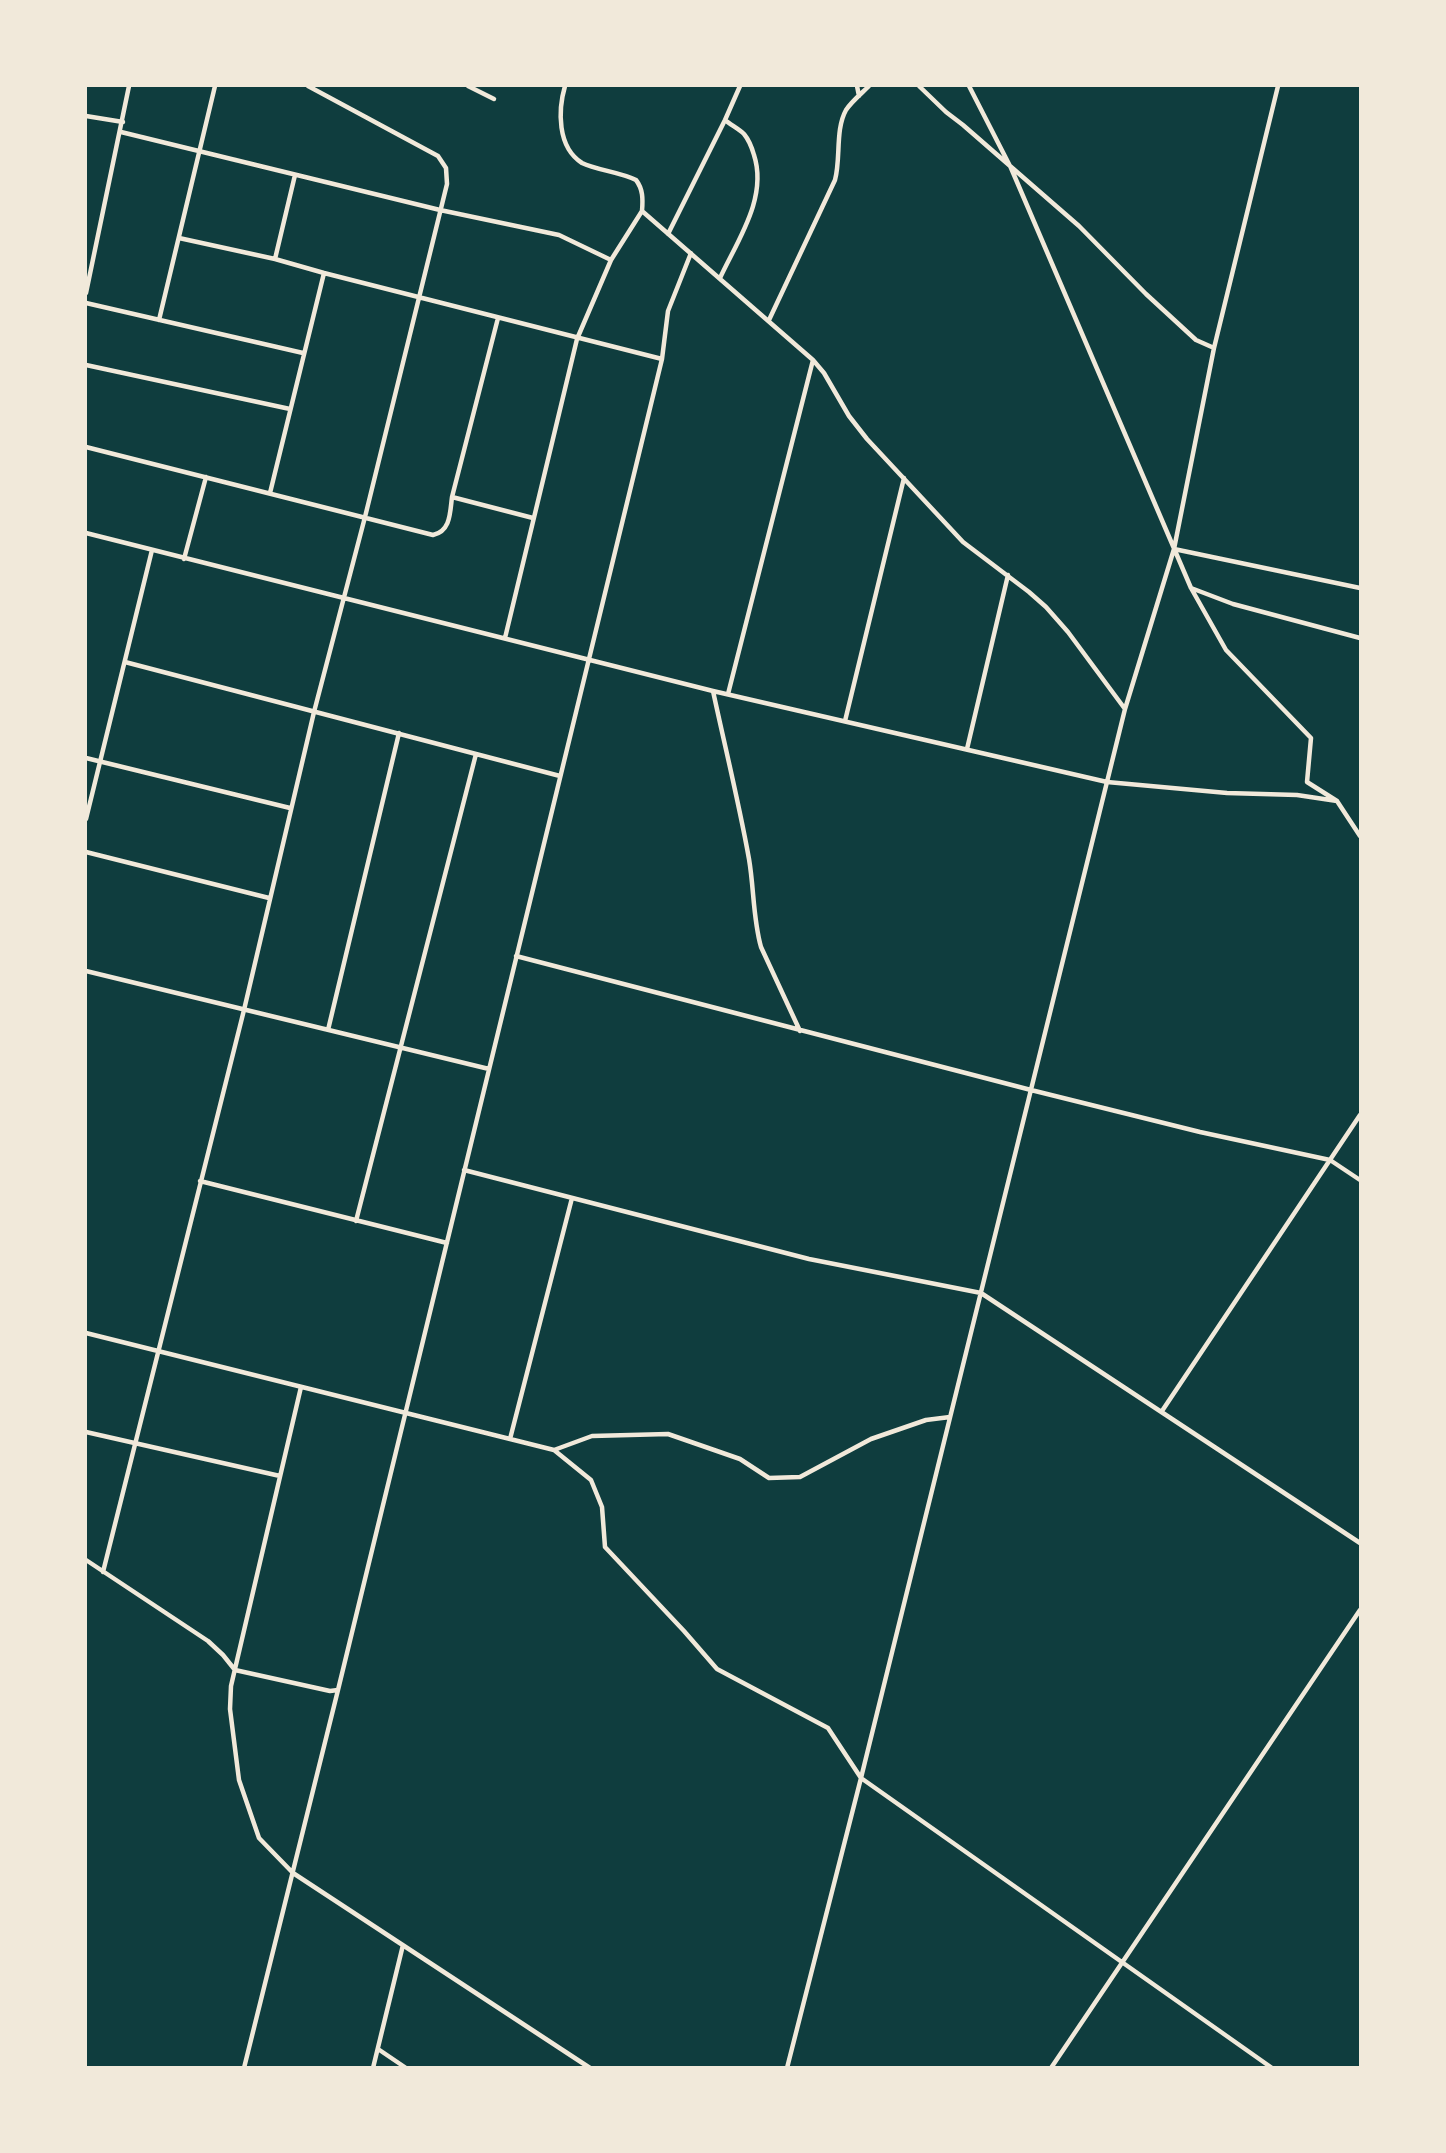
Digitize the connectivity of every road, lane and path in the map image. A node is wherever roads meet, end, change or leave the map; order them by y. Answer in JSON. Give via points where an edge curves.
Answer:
{"nodes":[{"id":1,"x":129,"y":86,"type":"edge"},
{"id":2,"x":216,"y":86,"type":"edge"},
{"id":3,"x":308,"y":86,"type":"edge"},
{"id":4,"x":468,"y":86,"type":"edge"},
{"id":5,"x":565,"y":86,"type":"edge"},
{"id":6,"x":740,"y":86,"type":"edge"},
{"id":7,"x":857,"y":86,"type":"edge"},
{"id":8,"x":869,"y":86,"type":"edge"},
{"id":9,"x":919,"y":86,"type":"edge"},
{"id":10,"x":969,"y":86,"type":"edge"},
{"id":11,"x":1278,"y":86,"type":"edge"},
{"id":12,"x":859,"y":96,"type":"junction"},
{"id":13,"x":494,"y":99,"type":"dead end"},
{"id":14,"x":86,"y":116,"type":"edge"},
{"id":15,"x":725,"y":120,"type":"junction"},
{"id":16,"x":123,"y":122,"type":"junction"},
{"id":17,"x":121,"y":132,"type":"junction"},
{"id":18,"x":200,"y":151,"type":"junction"},
{"id":19,"x":1011,"y":168,"type":"junction"},
{"id":20,"x":295,"y":175,"type":"junction"},
{"id":21,"x":440,"y":210,"type":"junction"},
{"id":22,"x":642,"y":211,"type":"junction"},
{"id":23,"x":668,"y":234,"type":"junction"},
{"id":24,"x":178,"y":238,"type":"junction"},
{"id":25,"x":691,"y":253,"type":"junction"},
{"id":26,"x":275,"y":259,"type":"junction"},
{"id":27,"x":611,"y":260,"type":"junction"},
{"id":28,"x":324,"y":273,"type":"junction"},
{"id":29,"x":720,"y":278,"type":"junction"},
{"id":30,"x":86,"y":293,"type":"edge"},
{"id":31,"x":419,"y":297,"type":"junction"},
{"id":32,"x":86,"y":303,"type":"edge"},
{"id":33,"x":498,"y":318,"type":"junction"},
{"id":34,"x":159,"y":320,"type":"junction"},
{"id":35,"x":769,"y":320,"type":"junction"},
{"id":36,"x":577,"y":339,"type":"junction"},
{"id":37,"x":1214,"y":348,"type":"junction"},
{"id":38,"x":303,"y":353,"type":"junction"},
{"id":39,"x":662,"y":359,"type":"junction"},
{"id":40,"x":813,"y":360,"type":"junction"},
{"id":41,"x":86,"y":364,"type":"edge"},
{"id":42,"x":290,"y":409,"type":"junction"},
{"id":43,"x":86,"y":447,"type":"edge"},
{"id":44,"x":206,"y":477,"type":"junction"},
{"id":45,"x":904,"y":478,"type":"junction"},
{"id":46,"x":270,"y":493,"type":"junction"},
{"id":47,"x":452,"y":496,"type":"junction"},
{"id":48,"x":365,"y":517,"type":"junction"},
{"id":49,"x":533,"y":518,"type":"junction"},
{"id":50,"x":86,"y":533,"type":"edge"},
{"id":51,"x":1174,"y":549,"type":"junction"},
{"id":52,"x":152,"y":550,"type":"junction"},
{"id":53,"x":183,"y":559,"type":"junction"},
{"id":54,"x":1008,"y":575,"type":"junction"},
{"id":55,"x":1191,"y":588,"type":"junction"},
{"id":56,"x":1360,"y":588,"type":"edge"},
{"id":57,"x":343,"y":597,"type":"junction"},
{"id":58,"x":505,"y":638,"type":"junction"},
{"id":59,"x":1360,"y":638,"type":"edge"},
{"id":60,"x":588,"y":660,"type":"junction"},
{"id":61,"x":124,"y":662,"type":"junction"},
{"id":62,"x":713,"y":691,"type":"junction"},
{"id":63,"x":728,"y":694,"type":"junction"},
{"id":64,"x":1125,"y":709,"type":"junction"},
{"id":65,"x":314,"y":712,"type":"junction"},
{"id":66,"x":845,"y":722,"type":"junction"},
{"id":67,"x":399,"y":734,"type":"junction"},
{"id":68,"x":967,"y":749,"type":"junction"},
{"id":69,"x":476,"y":754,"type":"junction"},
{"id":70,"x":86,"y":758,"type":"edge"},
{"id":71,"x":100,"y":761,"type":"junction"},
{"id":72,"x":560,"y":776,"type":"junction"},
{"id":73,"x":1107,"y":782,"type":"junction"},
{"id":74,"x":1337,"y":801,"type":"junction"},
{"id":75,"x":290,"y":808,"type":"junction"},
{"id":76,"x":86,"y":819,"type":"edge"},
{"id":77,"x":1360,"y":836,"type":"edge"},
{"id":78,"x":86,"y":852,"type":"edge"},
{"id":79,"x":269,"y":898,"type":"junction"},
{"id":80,"x":516,"y":956,"type":"junction"},
{"id":81,"x":86,"y":971,"type":"edge"},
{"id":82,"x":244,"y":1010,"type":"junction"},
{"id":83,"x":328,"y":1030,"type":"junction"},
{"id":84,"x":800,"y":1030,"type":"junction"},
{"id":85,"x":400,"y":1047,"type":"junction"},
{"id":86,"x":489,"y":1069,"type":"junction"},
{"id":87,"x":1031,"y":1090,"type":"junction"},
{"id":88,"x":1360,"y":1115,"type":"edge"},
{"id":89,"x":1330,"y":1160,"type":"junction"},
{"id":90,"x":465,"y":1170,"type":"junction"},
{"id":91,"x":1360,"y":1180,"type":"edge"},
{"id":92,"x":200,"y":1181,"type":"junction"},
{"id":93,"x":572,"y":1198,"type":"junction"},
{"id":94,"x":356,"y":1221,"type":"junction"},
{"id":95,"x":447,"y":1243,"type":"junction"},
{"id":96,"x":981,"y":1293,"type":"junction"},
{"id":97,"x":86,"y":1333,"type":"edge"},
{"id":98,"x":158,"y":1351,"type":"junction"},
{"id":99,"x":301,"y":1387,"type":"junction"},
{"id":100,"x":1162,"y":1411,"type":"junction"},
{"id":101,"x":405,"y":1413,"type":"junction"},
{"id":102,"x":950,"y":1417,"type":"junction"},
{"id":103,"x":86,"y":1432,"type":"edge"},
{"id":104,"x":510,"y":1439,"type":"junction"},
{"id":105,"x":135,"y":1443,"type":"junction"},
{"id":106,"x":554,"y":1450,"type":"junction"},
{"id":107,"x":280,"y":1476,"type":"junction"},
{"id":108,"x":1360,"y":1543,"type":"edge"},
{"id":109,"x":86,"y":1560,"type":"edge"},
{"id":110,"x":103,"y":1572,"type":"junction"},
{"id":111,"x":1360,"y":1610,"type":"edge"},
{"id":112,"x":235,"y":1670,"type":"junction"},
{"id":113,"x":338,"y":1690,"type":"junction"},
{"id":114,"x":861,"y":1778,"type":"junction"},
{"id":115,"x":292,"y":1873,"type":"junction"},
{"id":116,"x":403,"y":1945,"type":"junction"},
{"id":117,"x":1121,"y":1962,"type":"junction"},
{"id":118,"x":378,"y":2049,"type":"junction"},
{"id":119,"x":244,"y":2067,"type":"edge"},
{"id":120,"x":373,"y":2067,"type":"edge"},
{"id":121,"x":406,"y":2067,"type":"edge"},
{"id":122,"x":590,"y":2067,"type":"edge"},
{"id":123,"x":787,"y":2067,"type":"edge"},
{"id":124,"x":1051,"y":2067,"type":"edge"},
{"id":125,"x":1272,"y":2067,"type":"edge"}],
"edges":[{"from":1,"to":16,"type":"street"},
{"from":2,"to":18,"type":"street"},
{"from":3,"to":21,"type":"street","via":[[438,156],[446,168],[447,184]]},
{"from":4,"to":13,"type":"street"},
{"from":5,"to":22,"type":"street","via":[[561,127],[568,148],[582,162],[636,180],[641,187]]},
{"from":6,"to":15,"type":"street"},
{"from":7,"to":12,"type":"street"},
{"from":8,"to":12,"type":"street"},
{"from":9,"to":19,"type":"street"},
{"from":10,"to":19,"type":"street"},
{"from":11,"to":37,"type":"street"},
{"from":12,"to":35,"type":"street","via":[[843,118],[835,180]]},
{"from":14,"to":16,"type":"street"},
{"from":15,"to":23,"type":"street"},
{"from":15,"to":29,"type":"street","via":[[745,135],[756,161],[758,179],[754,203]]},
{"from":16,"to":17,"type":"street"},
{"from":17,"to":18,"type":"street"},
{"from":17,"to":30,"type":"street"},
{"from":18,"to":20,"type":"street"},
{"from":18,"to":24,"type":"street"},
{"from":19,"to":37,"type":"street","via":[[1079,226],[1196,340]]},
{"from":19,"to":51,"type":"street"},
{"from":20,"to":21,"type":"street"},
{"from":20,"to":26,"type":"street"},
{"from":21,"to":27,"type":"street","via":[[559,235]]},
{"from":21,"to":31,"type":"street"},
{"from":22,"to":23,"type":"street"},
{"from":22,"to":27,"type":"street"},
{"from":23,"to":25,"type":"street"},
{"from":24,"to":26,"type":"street"},
{"from":24,"to":34,"type":"street"},
{"from":25,"to":29,"type":"street"},
{"from":25,"to":39,"type":"street","via":[[668,311]]},
{"from":26,"to":28,"type":"street"},
{"from":27,"to":36,"type":"street"},
{"from":28,"to":31,"type":"street"},
{"from":28,"to":38,"type":"street"},
{"from":29,"to":35,"type":"street"},
{"from":31,"to":33,"type":"street"},
{"from":31,"to":48,"type":"street"},
{"from":32,"to":34,"type":"street"},
{"from":33,"to":36,"type":"street"},
{"from":33,"to":47,"type":"street"},
{"from":34,"to":38,"type":"street"},
{"from":35,"to":40,"type":"street"},
{"from":36,"to":39,"type":"street"},
{"from":36,"to":49,"type":"street"},
{"from":37,"to":51,"type":"street"},
{"from":38,"to":42,"type":"street"},
{"from":39,"to":60,"type":"street"},
{"from":40,"to":45,"type":"street","via":[[849,416]]},
{"from":40,"to":63,"type":"street"},
{"from":41,"to":42,"type":"street"},
{"from":42,"to":46,"type":"street"},
{"from":43,"to":44,"type":"street"},
{"from":44,"to":46,"type":"street"},
{"from":44,"to":53,"type":"street"},
{"from":45,"to":54,"type":"street","via":[[963,542]]},
{"from":45,"to":66,"type":"street"},
{"from":46,"to":48,"type":"street"},
{"from":47,"to":48,"type":"street","via":[[448,526],[433,535]]},
{"from":47,"to":49,"type":"street"},
{"from":48,"to":57,"type":"street"},
{"from":49,"to":58,"type":"street"},
{"from":50,"to":52,"type":"street"},
{"from":51,"to":55,"type":"street"},
{"from":51,"to":56,"type":"street"},
{"from":51,"to":64,"type":"street"},
{"from":52,"to":53,"type":"street"},
{"from":52,"to":61,"type":"street"},
{"from":53,"to":57,"type":"street"},
{"from":54,"to":64,"type":"street","via":[[1053,615]]},
{"from":54,"to":68,"type":"street"},
{"from":55,"to":59,"type":"street","via":[[1233,604]]},
{"from":55,"to":74,"type":"street","via":[[1226,650],[1311,738],[1307,782]]},
{"from":57,"to":58,"type":"street"},
{"from":57,"to":65,"type":"street"},
{"from":58,"to":60,"type":"street"},
{"from":60,"to":62,"type":"street"},
{"from":60,"to":72,"type":"street"},
{"from":61,"to":65,"type":"street"},
{"from":61,"to":71,"type":"street"},
{"from":62,"to":63,"type":"street"},
{"from":62,"to":84,"type":"street","via":[[749,861],[757,934]]},
{"from":63,"to":66,"type":"street"},
{"from":64,"to":73,"type":"street"},
{"from":65,"to":67,"type":"street"},
{"from":65,"to":75,"type":"street"},
{"from":66,"to":68,"type":"street"},
{"from":67,"to":69,"type":"street"},
{"from":67,"to":83,"type":"street"},
{"from":68,"to":73,"type":"street"},
{"from":69,"to":72,"type":"street"},
{"from":69,"to":85,"type":"street"},
{"from":70,"to":71,"type":"street"},
{"from":71,"to":75,"type":"street"},
{"from":71,"to":76,"type":"street"},
{"from":72,"to":80,"type":"street"},
{"from":73,"to":74,"type":"street"},
{"from":73,"to":87,"type":"street"},
{"from":74,"to":77,"type":"street"},
{"from":75,"to":79,"type":"street"},
{"from":78,"to":79,"type":"street"},
{"from":79,"to":82,"type":"street"},
{"from":80,"to":84,"type":"street"},
{"from":80,"to":86,"type":"street"},
{"from":81,"to":82,"type":"street"},
{"from":82,"to":83,"type":"street"},
{"from":82,"to":92,"type":"street"},
{"from":83,"to":85,"type":"street"},
{"from":84,"to":87,"type":"street"},
{"from":85,"to":86,"type":"street"},
{"from":85,"to":94,"type":"street"},
{"from":86,"to":90,"type":"street"},
{"from":87,"to":89,"type":"street"},
{"from":87,"to":96,"type":"street"},
{"from":88,"to":89,"type":"street"},
{"from":89,"to":91,"type":"street"},
{"from":89,"to":100,"type":"street"},
{"from":90,"to":93,"type":"street"},
{"from":90,"to":95,"type":"street"},
{"from":92,"to":94,"type":"street"},
{"from":92,"to":98,"type":"street"},
{"from":93,"to":96,"type":"street","via":[[809,1259]]},
{"from":93,"to":104,"type":"street"},
{"from":94,"to":95,"type":"street"},
{"from":95,"to":101,"type":"street"},
{"from":96,"to":100,"type":"street"},
{"from":96,"to":102,"type":"street"},
{"from":97,"to":98,"type":"street"},
{"from":98,"to":99,"type":"street"},
{"from":98,"to":105,"type":"street"},
{"from":99,"to":101,"type":"street"},
{"from":99,"to":107,"type":"street"},
{"from":100,"to":108,"type":"street"},
{"from":101,"to":104,"type":"street"},
{"from":101,"to":113,"type":"street"},
{"from":102,"to":106,"type":"street","via":[[926,1420],[871,1439],[800,1478],[769,1478],[740,1459],[668,1434],[592,1436]]},
{"from":102,"to":114,"type":"street"},
{"from":103,"to":105,"type":"street"},
{"from":104,"to":106,"type":"street"},
{"from":105,"to":107,"type":"street"},
{"from":105,"to":110,"type":"street"},
{"from":106,"to":114,"type":"street","via":[[591,1480],[602,1507],[605,1547],[717,1669],[828,1728]]},
{"from":107,"to":112,"type":"street"},
{"from":109,"to":110,"type":"street"},
{"from":110,"to":112,"type":"street","via":[[208,1641]]},
{"from":111,"to":117,"type":"street"},
{"from":112,"to":113,"type":"street"},
{"from":112,"to":115,"type":"street","via":[[230,1709],[239,1779],[259,1839]]},
{"from":113,"to":115,"type":"street"},
{"from":114,"to":117,"type":"street"},
{"from":114,"to":123,"type":"street"},
{"from":115,"to":116,"type":"street"},
{"from":115,"to":119,"type":"street"},
{"from":116,"to":118,"type":"street"},
{"from":116,"to":122,"type":"street"},
{"from":117,"to":124,"type":"street"},
{"from":117,"to":125,"type":"street"},
{"from":118,"to":120,"type":"street"},
{"from":118,"to":121,"type":"street"}]}
